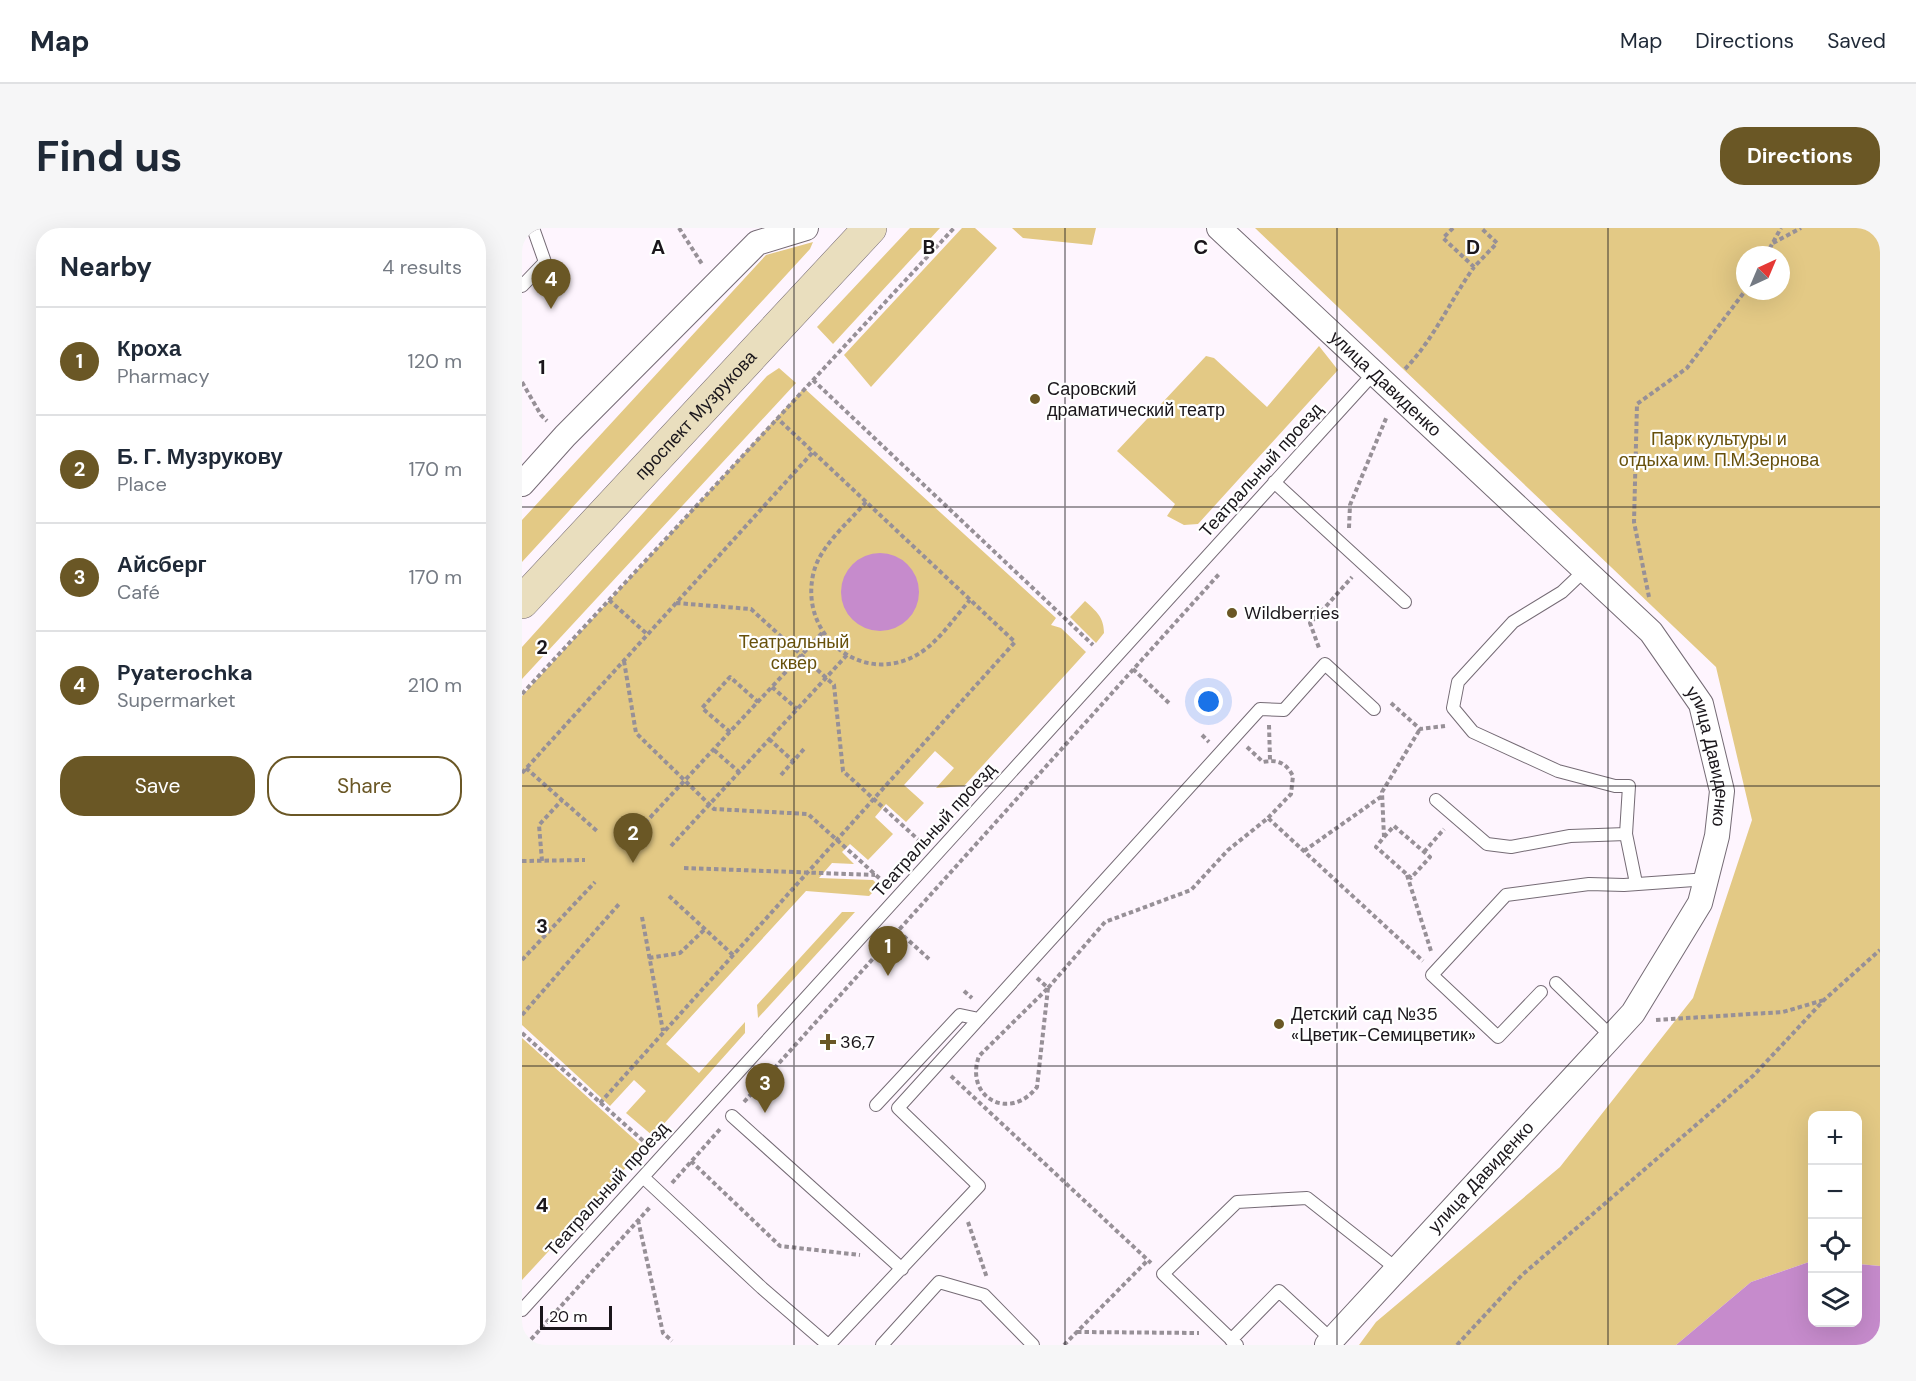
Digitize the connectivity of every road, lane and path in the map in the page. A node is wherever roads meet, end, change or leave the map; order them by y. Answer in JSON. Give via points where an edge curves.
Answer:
{"nodes":[{"id":1,"x":533,"y":228,"type":"edge"},
{"id":2,"x":679,"y":228,"type":"edge"},
{"id":3,"x":806,"y":228,"type":"edge"},
{"id":4,"x":870,"y":228,"type":"edge"},
{"id":5,"x":954,"y":228,"type":"edge"},
{"id":6,"x":1219,"y":228,"type":"edge"},
{"id":7,"x":1453,"y":228,"type":"edge"},
{"id":8,"x":1481,"y":228,"type":"edge"},
{"id":9,"x":1781,"y":228,"type":"edge"},
{"id":10,"x":1801,"y":228,"type":"edge"},
{"id":11,"x":1773,"y":243,"type":"junction"},
{"id":12,"x":1771,"y":246,"type":"edge"},
{"id":13,"x":703,"y":264,"type":"dead end"},
{"id":14,"x":1474,"y":267,"type":"junction"},
{"id":15,"x":522,"y":286,"type":"edge"},
{"id":16,"x":1738,"y":300,"type":"edge"},
{"id":17,"x":1408,"y":365,"type":"dead end"},
{"id":18,"x":1373,"y":374,"type":"junction"},
{"id":19,"x":813,"y":380,"type":"junction"},
{"id":20,"x":522,"y":382,"type":"edge"},
{"id":21,"x":1390,"y":410,"type":"dead end"},
{"id":22,"x":777,"y":418,"type":"junction"},
{"id":23,"x":552,"y":426,"type":"dead end"},
{"id":24,"x":813,"y":452,"type":"junction"},
{"id":25,"x":1274,"y":482,"type":"junction"},
{"id":26,"x":522,"y":484,"type":"edge"},
{"id":27,"x":866,"y":502,"type":"junction"},
{"id":28,"x":1348,"y":549,"type":"junction"},
{"id":29,"x":1364,"y":564,"type":"junction"},
{"id":30,"x":1224,"y":568,"type":"dead end"},
{"id":31,"x":1584,"y":570,"type":"junction"},
{"id":32,"x":609,"y":600,"type":"junction"},
{"id":33,"x":970,"y":600,"type":"junction"},
{"id":34,"x":522,"y":602,"type":"edge"},
{"id":35,"x":1405,"y":602,"type":"dead end"},
{"id":36,"x":1650,"y":602,"type":"dead end"},
{"id":37,"x":675,"y":603,"type":"junction"},
{"id":38,"x":1321,"y":612,"type":"dead end"},
{"id":39,"x":1316,"y":617,"type":"dead end"},
{"id":40,"x":822,"y":633,"type":"junction"},
{"id":41,"x":647,"y":634,"type":"junction"},
{"id":42,"x":1093,"y":645,"type":"dead end"},
{"id":43,"x":802,"y":655,"type":"junction"},
{"id":44,"x":848,"y":655,"type":"junction"},
{"id":45,"x":624,"y":660,"type":"junction"},
{"id":46,"x":1325,"y":664,"type":"junction"},
{"id":47,"x":1133,"y":669,"type":"junction"},
{"id":48,"x":826,"y":677,"type":"junction"},
{"id":49,"x":772,"y":687,"type":"junction"},
{"id":50,"x":522,"y":694,"type":"edge"},
{"id":51,"x":1387,"y":699,"type":"dead end"},
{"id":52,"x":758,"y":702,"type":"junction"},
{"id":53,"x":1170,"y":704,"type":"dead end"},
{"id":54,"x":1374,"y":709,"type":"dead end"},
{"id":55,"x":796,"y":710,"type":"junction"},
{"id":56,"x":1268,"y":710,"type":"junction"},
{"id":57,"x":1466,"y":724,"type":"junction"},
{"id":58,"x":1420,"y":729,"type":"junction"},
{"id":59,"x":730,"y":732,"type":"junction"},
{"id":60,"x":1235,"y":737,"type":"junction"},
{"id":61,"x":769,"y":739,"type":"junction"},
{"id":62,"x":804,"y":749,"type":"dead end"},
{"id":63,"x":714,"y":750,"type":"junction"},
{"id":64,"x":1270,"y":760,"type":"junction"},
{"id":65,"x":793,"y":761,"type":"junction"},
{"id":66,"x":526,"y":768,"type":"junction"},
{"id":67,"x":739,"y":772,"type":"junction"},
{"id":68,"x":522,"y":773,"type":"edge"},
{"id":69,"x":781,"y":775,"type":"dead end"},
{"id":70,"x":685,"y":781,"type":"junction"},
{"id":71,"x":1383,"y":796,"type":"junction"},
{"id":72,"x":874,"y":799,"type":"junction"},
{"id":73,"x":562,"y":800,"type":"junction"},
{"id":74,"x":1436,"y":800,"type":"dead end"},
{"id":75,"x":709,"y":805,"type":"junction"},
{"id":76,"x":1268,"y":818,"type":"junction"},
{"id":77,"x":1455,"y":818,"type":"junction"},
{"id":78,"x":645,"y":823,"type":"dead end"},
{"id":79,"x":598,"y":831,"type":"dead end"},
{"id":80,"x":1626,"y":834,"type":"junction"},
{"id":81,"x":1384,"y":837,"type":"junction"},
{"id":82,"x":837,"y":840,"type":"junction"},
{"id":83,"x":671,"y":846,"type":"dead end"},
{"id":84,"x":1304,"y":851,"type":"junction"},
{"id":85,"x":1424,"y":852,"type":"junction"},
{"id":86,"x":935,"y":856,"type":"junction"},
{"id":87,"x":585,"y":860,"type":"dead end"},
{"id":88,"x":522,"y":861,"type":"edge"},
{"id":89,"x":542,"y":861,"type":"junction"},
{"id":90,"x":684,"y":868,"type":"dead end"},
{"id":91,"x":952,"y":871,"type":"junction"},
{"id":92,"x":807,"y":873,"type":"junction"},
{"id":93,"x":876,"y":875,"type":"junction"},
{"id":94,"x":1407,"y":875,"type":"junction"},
{"id":95,"x":1708,"y":879,"type":"junction"},
{"id":96,"x":595,"y":882,"type":"dead end"},
{"id":97,"x":1636,"y":883,"type":"junction"},
{"id":98,"x":669,"y":896,"type":"dead end"},
{"id":99,"x":899,"y":896,"type":"junction"},
{"id":100,"x":619,"y":904,"type":"dead end"},
{"id":101,"x":915,"y":912,"type":"junction"},
{"id":102,"x":642,"y":917,"type":"dead end"},
{"id":103,"x":705,"y":929,"type":"junction"},
{"id":104,"x":898,"y":931,"type":"junction"},
{"id":105,"x":1880,"y":950,"type":"edge"},
{"id":106,"x":733,"y":955,"type":"junction"},
{"id":107,"x":649,"y":958,"type":"junction"},
{"id":108,"x":929,"y":959,"type":"dead end"},
{"id":109,"x":522,"y":960,"type":"edge"},
{"id":110,"x":1026,"y":967,"type":"junction"},
{"id":111,"x":1435,"y":972,"type":"junction"},
{"id":112,"x":1556,"y":984,"type":"dead end"},
{"id":113,"x":1048,"y":988,"type":"junction"},
{"id":114,"x":1541,"y":992,"type":"dead end"},
{"id":115,"x":1824,"y":1000,"type":"junction"},
{"id":116,"x":522,"y":1015,"type":"edge"},
{"id":117,"x":979,"y":1019,"type":"junction"},
{"id":118,"x":1655,"y":1020,"type":"dead end"},
{"id":119,"x":664,"y":1032,"type":"junction"},
{"id":120,"x":522,"y":1034,"type":"edge"},
{"id":121,"x":1611,"y":1036,"type":"junction"},
{"id":122,"x":938,"y":1064,"type":"junction"},
{"id":123,"x":986,"y":1096,"type":"junction"},
{"id":124,"x":600,"y":1103,"type":"junction"},
{"id":125,"x":979,"y":1103,"type":"junction"},
{"id":126,"x":876,"y":1105,"type":"dead end"},
{"id":127,"x":732,"y":1116,"type":"junction"},
{"id":128,"x":661,"y":1157,"type":"junction"},
{"id":129,"x":691,"y":1161,"type":"junction"},
{"id":130,"x":643,"y":1177,"type":"junction"},
{"id":131,"x":661,"y":1194,"type":"junction"},
{"id":132,"x":962,"y":1205,"type":"junction"},
{"id":133,"x":638,"y":1220,"type":"junction"},
{"id":134,"x":891,"y":1258,"type":"junction"},
{"id":135,"x":1148,"y":1260,"type":"junction"},
{"id":136,"x":902,"y":1269,"type":"junction"},
{"id":137,"x":1397,"y":1269,"type":"junction"},
{"id":138,"x":1163,"y":1274,"type":"junction"},
{"id":139,"x":997,"y":1307,"type":"junction"},
{"id":140,"x":522,"y":1310,"type":"edge"},
{"id":141,"x":1077,"y":1332,"type":"junction"},
{"id":142,"x":1231,"y":1340,"type":"edge"},
{"id":143,"x":672,"y":1341,"type":"dead end"},
{"id":144,"x":1329,"y":1342,"type":"edge"},
{"id":145,"x":526,"y":1345,"type":"edge"},
{"id":146,"x":829,"y":1345,"type":"edge"},
{"id":147,"x":882,"y":1345,"type":"edge"},
{"id":148,"x":1033,"y":1345,"type":"edge"},
{"id":149,"x":1064,"y":1345,"type":"edge"},
{"id":150,"x":1457,"y":1345,"type":"edge"}],
"edges":[{"from":1,"to":15,"type":"lane","via":[[545,262]]},
{"from":2,"to":13,"type":"path"},
{"from":3,"to":26,"type":"street","via":[[757,243]]},
{"from":4,"to":34,"type":"main road","name":"проспект Музрукова"},
{"from":5,"to":19,"type":"path"},
{"from":6,"to":18,"type":"street","name":"улица Давиденко"},
{"from":7,"to":14,"type":"path","via":[[1443,238]]},
{"from":8,"to":14,"type":"path","via":[[1497,243]]},
{"from":9,"to":11,"type":"path"},
{"from":10,"to":11,"type":"path"},
{"from":11,"to":12,"type":"path"},
{"from":14,"to":17,"type":"path","via":[[1438,327]]},
{"from":16,"to":36,"type":"path","via":[[1687,368],[1636,404],[1634,522]]},
{"from":18,"to":25,"type":"lane","name":"Театральный проезд"},
{"from":18,"to":31,"type":"street","name":"улица Давиденко"},
{"from":19,"to":22,"type":"path"},
{"from":19,"to":42,"type":"path"},
{"from":20,"to":23,"type":"path"},
{"from":21,"to":28,"type":"path","via":[[1350,505]]},
{"from":22,"to":24,"type":"path"},
{"from":22,"to":32,"type":"path"},
{"from":24,"to":27,"type":"path"},
{"from":24,"to":37,"type":"path"},
{"from":25,"to":28,"type":"lane"},
{"from":25,"to":86,"type":"lane","name":"Театральный проезд"},
{"from":27,"to":33,"type":"path"},
{"from":27,"to":40,"type":"path","via":[[828,546],[814,569],[810,597]]},
{"from":28,"to":29,"type":"lane"},
{"from":29,"to":35,"type":"lane"},
{"from":29,"to":38,"type":"path"},
{"from":30,"to":47,"type":"path"},
{"from":31,"to":57,"type":"lane","via":[[1562,592],[1513,622],[1458,681],[1454,708]]},
{"from":31,"to":95,"type":"street","name":"улица Давиденко","via":[[1651,632],[1701,704],[1722,791]]},
{"from":32,"to":41,"type":"path"},
{"from":32,"to":50,"type":"path"},
{"from":33,"to":44,"type":"path","via":[[920,652],[899,662],[876,664]]},
{"from":33,"to":72,"type":"path","via":[[1015,642]]},
{"from":37,"to":41,"type":"path"},
{"from":37,"to":43,"type":"path","via":[[751,609]]},
{"from":39,"to":46,"type":"path","via":[[1310,623]]},
{"from":40,"to":43,"type":"path"},
{"from":40,"to":44,"type":"path"},
{"from":41,"to":45,"type":"path"},
{"from":43,"to":48,"type":"path"},
{"from":43,"to":49,"type":"path"},
{"from":44,"to":48,"type":"path"},
{"from":45,"to":66,"type":"path"},
{"from":45,"to":70,"type":"path","via":[[636,733]]},
{"from":46,"to":54,"type":"lane"},
{"from":46,"to":56,"type":"lane","via":[[1284,710]]},
{"from":47,"to":53,"type":"path"},
{"from":47,"to":91,"type":"path"},
{"from":48,"to":55,"type":"path"},
{"from":48,"to":72,"type":"path","via":[[834,684],[843,771]]},
{"from":49,"to":52,"type":"path"},
{"from":49,"to":55,"type":"path"},
{"from":51,"to":58,"type":"path"},
{"from":52,"to":59,"type":"path"},
{"from":52,"to":59,"type":"path","via":[[730,677],[702,708]]},
{"from":55,"to":61,"type":"path"},
{"from":56,"to":60,"type":"lane","via":[[1260,710]]},
{"from":56,"to":64,"type":"path"},
{"from":57,"to":58,"type":"path"},
{"from":57,"to":80,"type":"lane","via":[[1473,732],[1558,771],[1629,786]]},
{"from":58,"to":71,"type":"path"},
{"from":59,"to":63,"type":"path"},
{"from":60,"to":64,"type":"path","via":[[1263,762]]},
{"from":60,"to":110,"type":"lane"},
{"from":61,"to":65,"type":"path"},
{"from":61,"to":67,"type":"path"},
{"from":62,"to":65,"type":"path"},
{"from":63,"to":67,"type":"path"},
{"from":63,"to":70,"type":"path"},
{"from":64,"to":76,"type":"path","via":[[1289,768],[1294,786]]},
{"from":65,"to":69,"type":"path"},
{"from":66,"to":68,"type":"path"},
{"from":66,"to":73,"type":"path"},
{"from":67,"to":75,"type":"path"},
{"from":70,"to":75,"type":"path"},
{"from":70,"to":78,"type":"path"},
{"from":71,"to":81,"type":"path"},
{"from":71,"to":84,"type":"path"},
{"from":72,"to":82,"type":"path"},
{"from":72,"to":86,"type":"path"},
{"from":73,"to":79,"type":"path"},
{"from":73,"to":89,"type":"path","via":[[539,825]]},
{"from":74,"to":77,"type":"lane"},
{"from":75,"to":82,"type":"path","via":[[714,809],[808,814]]},
{"from":75,"to":83,"type":"path"},
{"from":76,"to":84,"type":"path"},
{"from":76,"to":113,"type":"path","via":[[1228,850],[1191,890],[1104,922]]},
{"from":77,"to":80,"type":"lane","via":[[1487,844],[1511,847],[1570,836]]},
{"from":77,"to":85,"type":"path"},
{"from":80,"to":97,"type":"lane"},
{"from":81,"to":85,"type":"path","via":[[1394,826]]},
{"from":81,"to":94,"type":"path","via":[[1376,847]]},
{"from":82,"to":92,"type":"path"},
{"from":82,"to":93,"type":"path"},
{"from":84,"to":111,"type":"path"},
{"from":85,"to":94,"type":"path","via":[[1430,857],[1411,878]]},
{"from":86,"to":91,"type":"path"},
{"from":86,"to":99,"type":"lane","name":"Театральный проезд"},
{"from":87,"to":89,"type":"path"},
{"from":88,"to":89,"type":"path"},
{"from":90,"to":92,"type":"path"},
{"from":91,"to":101,"type":"path"},
{"from":92,"to":93,"type":"path"},
{"from":92,"to":106,"type":"path"},
{"from":93,"to":99,"type":"path"},
{"from":94,"to":111,"type":"path"},
{"from":95,"to":97,"type":"lane"},
{"from":95,"to":121,"type":"street","name":"улица Давиденко","via":[[1700,903],[1633,1013]]},
{"from":96,"to":109,"type":"path"},
{"from":97,"to":111,"type":"lane","via":[[1589,884],[1506,895]]},
{"from":98,"to":103,"type":"path"},
{"from":99,"to":101,"type":"path"},
{"from":99,"to":128,"type":"lane","name":"Театральный проезд"},
{"from":100,"to":116,"type":"path"},
{"from":101,"to":104,"type":"path"},
{"from":102,"to":107,"type":"path"},
{"from":103,"to":106,"type":"path"},
{"from":103,"to":107,"type":"path","via":[[680,953]]},
{"from":104,"to":108,"type":"path"},
{"from":104,"to":127,"type":"path"},
{"from":105,"to":115,"type":"path"},
{"from":106,"to":119,"type":"path"},
{"from":107,"to":119,"type":"path"},
{"from":110,"to":113,"type":"path"},
{"from":110,"to":117,"type":"lane"},
{"from":111,"to":114,"type":"lane","via":[[1432,975],[1498,1037]]},
{"from":112,"to":121,"type":"lane"},
{"from":113,"to":123,"type":"path","via":[[980,1056],[976,1077]]},
{"from":113,"to":123,"type":"path","via":[[1037,1087],[1019,1103],[1006,1105]]},
{"from":115,"to":118,"type":"path","via":[[1783,1012]]},
{"from":115,"to":150,"type":"path","via":[[1754,1075],[1522,1275]]},
{"from":117,"to":122,"type":"lane"},
{"from":117,"to":126,"type":"lane","via":[[960,1015]]},
{"from":119,"to":124,"type":"path"},
{"from":120,"to":124,"type":"path"},
{"from":121,"to":137,"type":"street","name":"улица Давиденко"},
{"from":122,"to":125,"type":"path"},
{"from":122,"to":132,"type":"lane","via":[[898,1108],[980,1186]]},
{"from":123,"to":125,"type":"path"},
{"from":124,"to":128,"type":"path"},
{"from":125,"to":135,"type":"path"},
{"from":127,"to":129,"type":"path"},
{"from":127,"to":134,"type":"lane"},
{"from":128,"to":130,"type":"lane","name":"Театральный проезд"},
{"from":129,"to":131,"type":"path"},
{"from":129,"to":134,"type":"path","via":[[780,1246]]},
{"from":130,"to":131,"type":"lane"},
{"from":130,"to":140,"type":"lane","name":"Театральный проезд"},
{"from":131,"to":133,"type":"path"},
{"from":131,"to":146,"type":"lane"},
{"from":132,"to":136,"type":"lane"},
{"from":132,"to":139,"type":"path"},
{"from":133,"to":143,"type":"path","via":[[663,1333]]},
{"from":133,"to":145,"type":"path"},
{"from":134,"to":136,"type":"lane"},
{"from":135,"to":138,"type":"path"},
{"from":135,"to":141,"type":"path"},
{"from":136,"to":146,"type":"lane"},
{"from":137,"to":138,"type":"lane","via":[[1307,1198],[1237,1202]]},
{"from":137,"to":144,"type":"street","name":"улица Давиденко"},
{"from":138,"to":142,"type":"lane"},
{"from":139,"to":147,"type":"lane","via":[[984,1295],[939,1282]]},
{"from":139,"to":148,"type":"lane"},
{"from":141,"to":142,"type":"path"},
{"from":141,"to":149,"type":"path"},
{"from":142,"to":144,"type":"lane","via":[[1279,1291]]}]}
